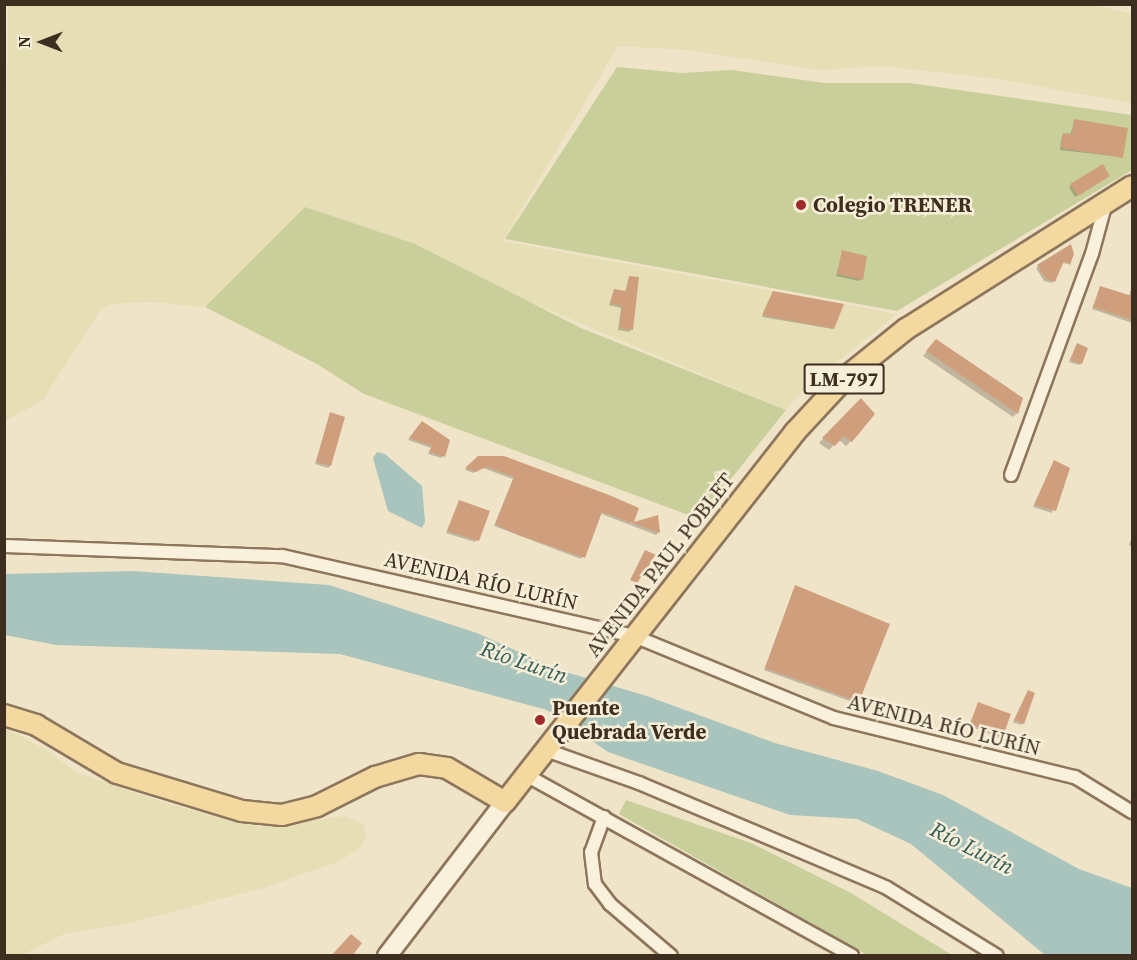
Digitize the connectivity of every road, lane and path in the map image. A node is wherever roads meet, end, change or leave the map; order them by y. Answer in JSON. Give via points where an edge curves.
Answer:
{"nodes":[{"id":1,"x":1132,"y":186,"type":"edge"},
{"id":2,"x":1106,"y":202,"type":"junction"},
{"id":3,"x":1011,"y":475,"type":"dead end"},
{"id":4,"x":4,"y":546,"type":"edge"},
{"id":5,"x":629,"y":642,"type":"junction"},
{"id":6,"x":4,"y":715,"type":"edge"},
{"id":7,"x":550,"y":744,"type":"junction"},
{"id":8,"x":526,"y":775,"type":"junction"},
{"id":9,"x":505,"y":802,"type":"junction"},
{"id":10,"x":1132,"y":812,"type":"edge"},
{"id":11,"x":604,"y":817,"type":"junction"},
{"id":12,"x":387,"y":956,"type":"edge"},
{"id":13,"x":671,"y":956,"type":"edge"},
{"id":14,"x":852,"y":956,"type":"edge"},
{"id":15,"x":997,"y":956,"type":"edge"}],
"edges":[{"from":1,"to":2,"type":"main road","name":"AVENIDA PAUL POBLET","number":"LM-797"},
{"from":2,"to":3,"type":"street","via":[[1092,254]]},
{"from":2,"to":5,"type":"main road","name":"AVENIDA PAUL POBLET","number":"LM-797","via":[[906,330],[845,378],[795,432]]},
{"from":4,"to":5,"type":"street","name":"AVENIDA RÍO LURÍN","via":[[282,556]]},
{"from":5,"to":7,"type":"main road","name":"AVENIDA PAUL POBLET","number":"LM-797"},
{"from":5,"to":10,"type":"street","name":"AVENIDA RÍO LURÍN","via":[[834,718],[1075,777]]},
{"from":6,"to":9,"type":"main road","via":[[36,725],[117,772],[242,811],[282,815],[309,808],[375,777],[419,764],[447,768]]},
{"from":7,"to":8,"type":"main road","name":"AVENIDA PAUL POBLET","number":"LM-797"},
{"from":7,"to":15,"type":"street","via":[[868,879]]},
{"from":8,"to":9,"type":"main road","name":"AVENIDA PAUL POBLET","number":"LM-797"},
{"from":8,"to":11,"type":"street"},
{"from":9,"to":12,"type":"main road","number":"LM-797"},
{"from":11,"to":13,"type":"street","via":[[591,852],[594,884],[610,904]]},
{"from":11,"to":14,"type":"street"}]}
